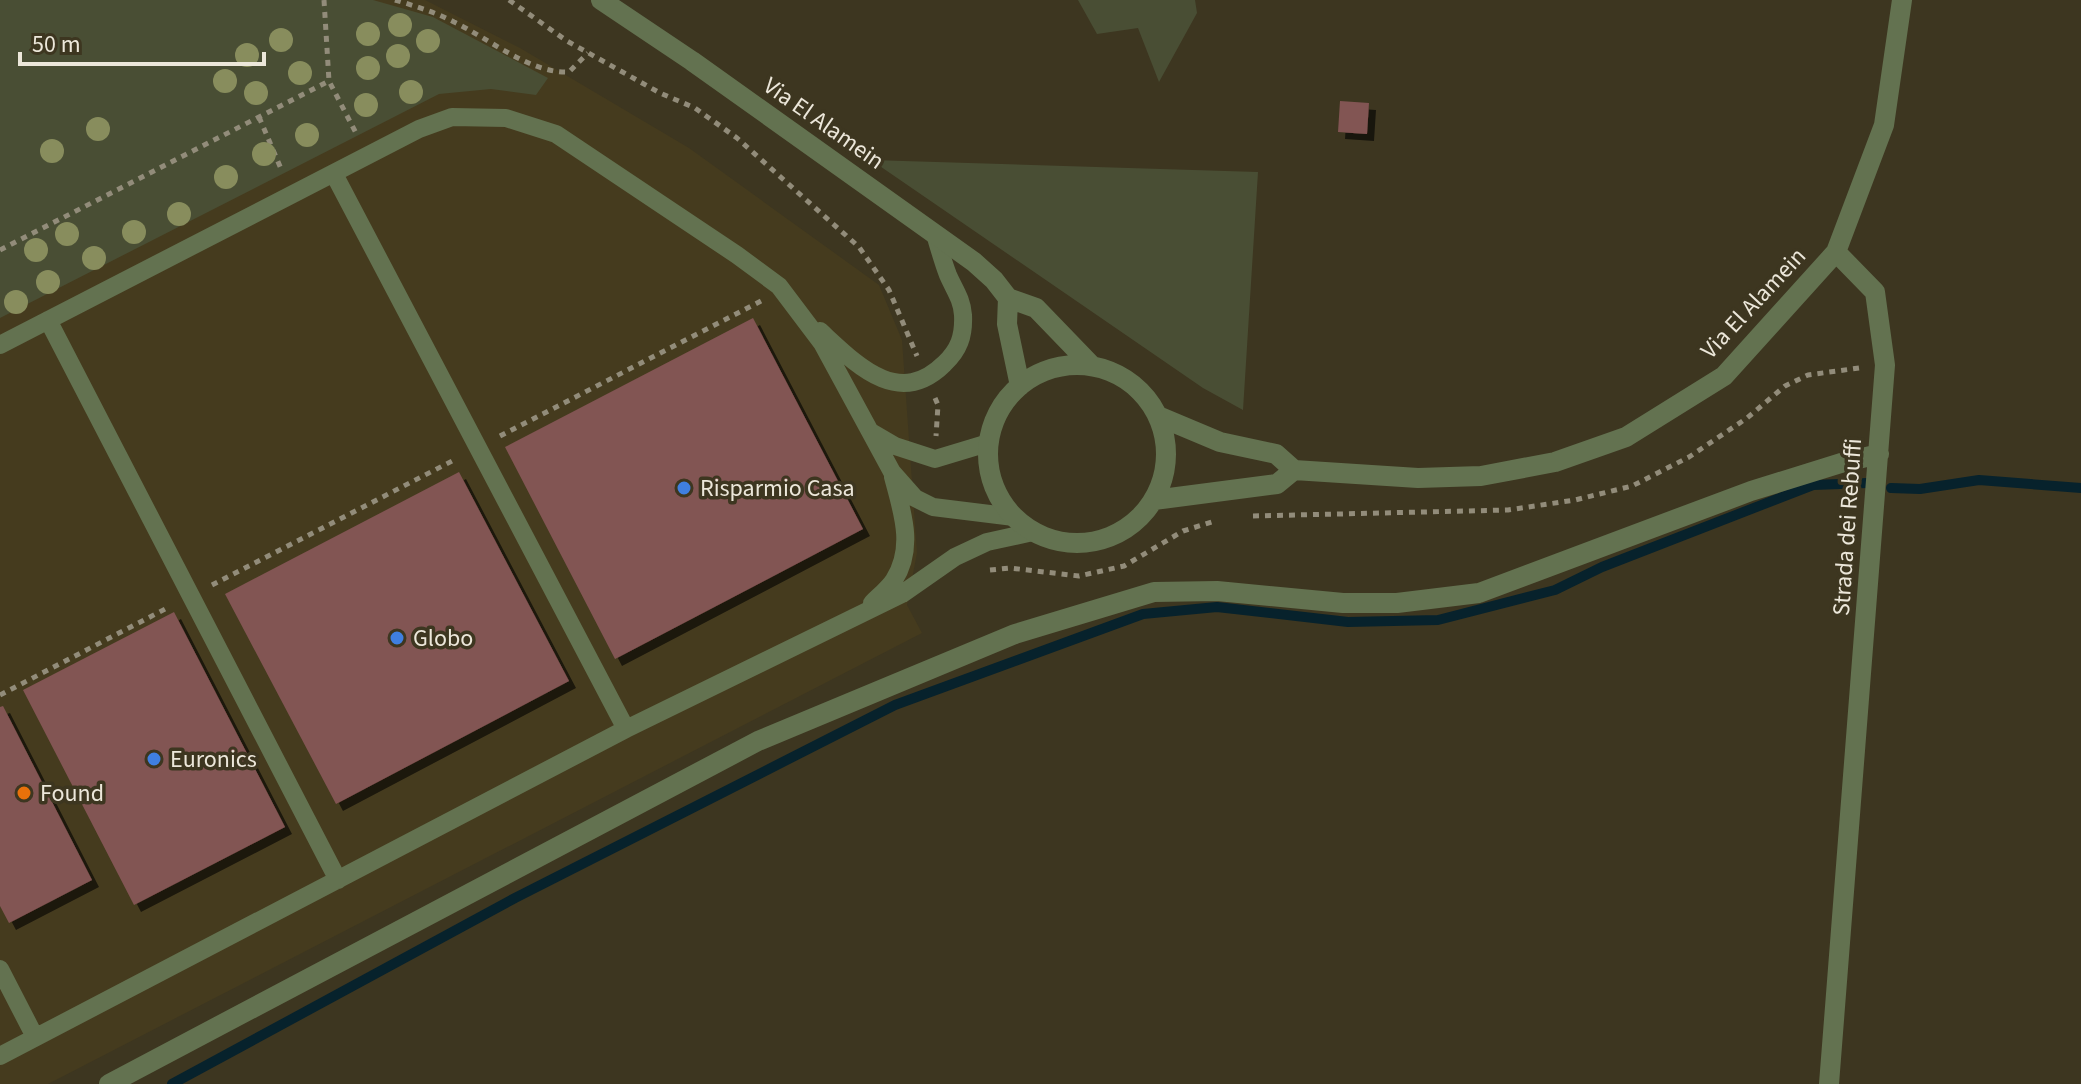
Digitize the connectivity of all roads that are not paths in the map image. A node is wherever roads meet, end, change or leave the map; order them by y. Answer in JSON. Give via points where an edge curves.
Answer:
{"nodes":[{"id":1,"x":601,"y":0,"type":"edge"},
{"id":2,"x":1902,"y":0,"type":"edge"},
{"id":3,"x":334,"y":174,"type":"junction"},
{"id":4,"x":935,"y":234,"type":"junction"},
{"id":5,"x":1836,"y":252,"type":"junction"},
{"id":6,"x":1008,"y":298,"type":"junction"},
{"id":7,"x":800,"y":312,"type":"junction"},
{"id":8,"x":48,"y":320,"type":"junction"},
{"id":9,"x":0,"y":345,"type":"edge"},
{"id":10,"x":1092,"y":366,"type":"junction"},
{"id":11,"x":1020,"y":386,"type":"junction"},
{"id":12,"x":1158,"y":416,"type":"junction"},
{"id":13,"x":868,"y":431,"type":"junction"},
{"id":14,"x":988,"y":443,"type":"junction"},
{"id":15,"x":1879,"y":454,"type":"junction"},
{"id":16,"x":1294,"y":470,"type":"junction"},
{"id":17,"x":892,"y":472,"type":"junction"},
{"id":18,"x":1154,"y":500,"type":"junction"},
{"id":19,"x":1014,"y":517,"type":"junction"},
{"id":20,"x":1033,"y":532,"type":"junction"},
{"id":21,"x":854,"y":616,"type":"junction"},
{"id":22,"x":626,"y":729,"type":"junction"},
{"id":23,"x":338,"y":880,"type":"junction"},
{"id":24,"x":0,"y":969,"type":"edge"},
{"id":25,"x":35,"y":1037,"type":"junction"},
{"id":26,"x":0,"y":1056,"type":"edge"},
{"id":27,"x":109,"y":1084,"type":"edge"},
{"id":28,"x":1829,"y":1084,"type":"edge"}],
"edges":[{"from":1,"to":4,"type":"street","name":"Via El Alamein"},
{"from":2,"to":5,"type":"street","via":[[1884,125]]},
{"from":3,"to":7,"type":"lane","via":[[452,117],[506,118],[556,134],[737,255],[779,286]]},
{"from":3,"to":8,"type":"lane"},
{"from":3,"to":22,"type":"lane"},
{"from":4,"to":6,"type":"street","name":"Via El Alamein","via":[[974,262]]},
{"from":4,"to":7,"type":"lane","via":[[963,315],[958,351],[928,379],[880,379],[854,363]]},
{"from":5,"to":15,"type":"street","name":"Strada dei Rebuffi","via":[[1875,292],[1885,365]]},
{"from":5,"to":16,"type":"street","name":"Via El Alamein","via":[[1724,376],[1626,437],[1555,462],[1481,476],[1418,478]]},
{"from":6,"to":10,"type":"street","name":"Via El Alamein","via":[[1036,308]]},
{"from":6,"to":11,"type":"street","via":[[1007,324]]},
{"from":7,"to":13,"type":"lane"},
{"from":8,"to":9,"type":"lane"},
{"from":8,"to":23,"type":"lane"},
{"from":10,"to":11,"type":"street","via":[[1049,369]]},
{"from":10,"to":12,"type":"street","via":[[1131,383]]},
{"from":11,"to":14,"type":"street","via":[[1000,409]]},
{"from":12,"to":16,"type":"street","name":"Via El Alamein","via":[[1220,442],[1276,454]]},
{"from":12,"to":18,"type":"street","via":[[1166,459]]},
{"from":13,"to":14,"type":"lane","via":[[935,459]]},
{"from":13,"to":17,"type":"lane"},
{"from":14,"to":19,"type":"street","via":[[995,491]]},
{"from":15,"to":27,"type":"street","via":[[1751,491],[1479,593],[1343,603],[1217,591],[1154,592],[1015,634],[758,741]]},
{"from":15,"to":28,"type":"street","name":"Strada dei Rebuffi"},
{"from":16,"to":18,"type":"street","name":"Via El Alamein","via":[[1277,484]]},
{"from":17,"to":19,"type":"lane","via":[[915,498],[933,507]]},
{"from":17,"to":21,"type":"lane","via":[[906,532],[903,559],[894,581]]},
{"from":18,"to":20,"type":"street","via":[[1124,530],[1104,539],[1062,542]]},
{"from":19,"to":20,"type":"street"},
{"from":20,"to":21,"type":"lane","via":[[987,542],[955,557],[902,594]]},
{"from":21,"to":22,"type":"lane"},
{"from":22,"to":23,"type":"lane"},
{"from":23,"to":25,"type":"lane"},
{"from":24,"to":25,"type":"lane"},
{"from":25,"to":26,"type":"lane"}]}
